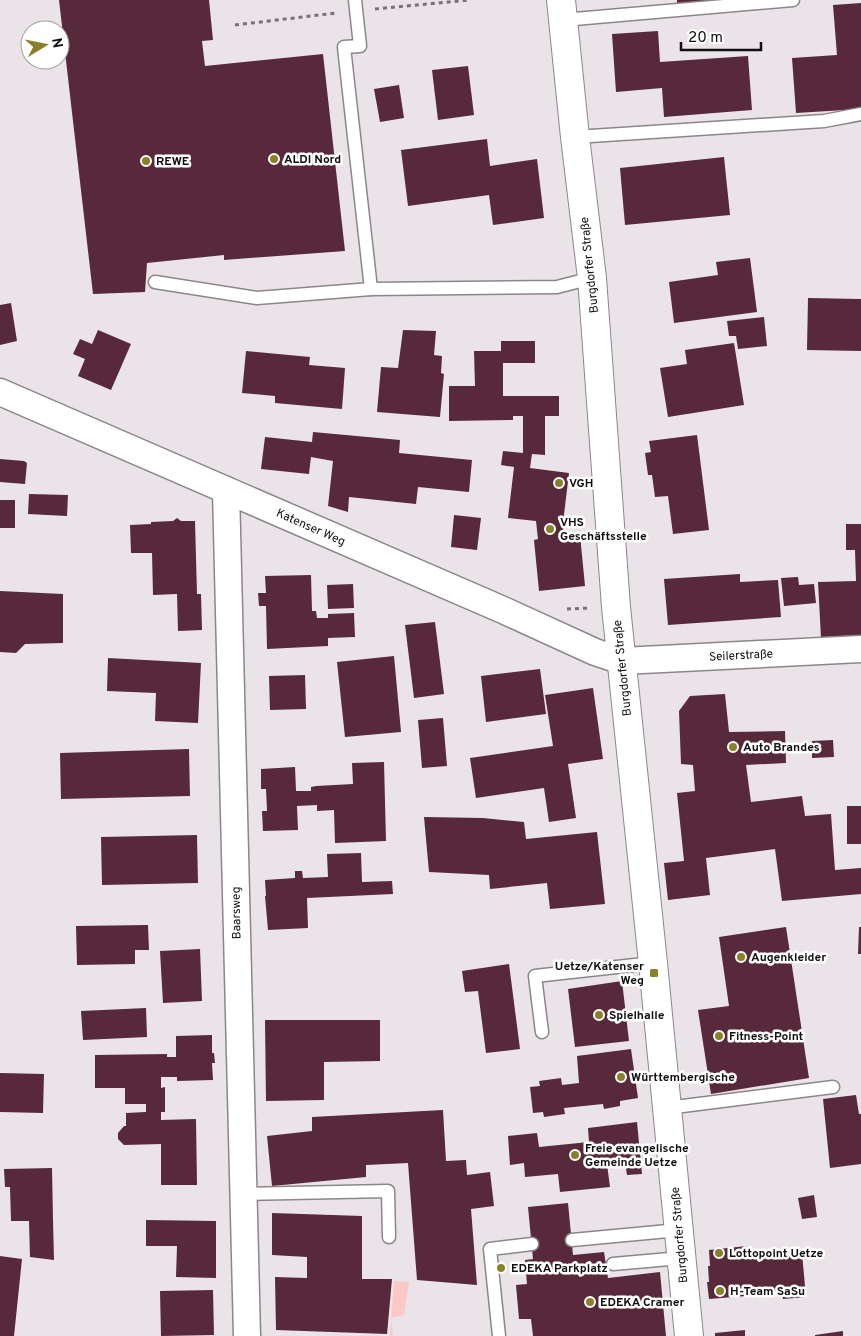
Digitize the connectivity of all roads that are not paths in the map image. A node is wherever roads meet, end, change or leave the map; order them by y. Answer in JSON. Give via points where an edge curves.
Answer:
{"nodes":[{"id":1,"x":355,"y":0,"type":"edge"},
{"id":2,"x":793,"y":0,"type":"edge"},
{"id":3,"x":562,"y":10,"type":"edge"},
{"id":4,"x":861,"y":114,"type":"edge"},
{"id":5,"x":575,"y":136,"type":"junction"},
{"id":6,"x":592,"y":278,"type":"junction"},
{"id":7,"x":155,"y":282,"type":"dead end"},
{"id":8,"x":371,"y":289,"type":"junction"},
{"id":9,"x":0,"y":392,"type":"edge"},
{"id":10,"x":226,"y":490,"type":"junction"},
{"id":11,"x":861,"y":649,"type":"edge"},
{"id":12,"x":622,"y":661,"type":"junction"},
{"id":13,"x":653,"y":963,"type":"junction"},
{"id":14,"x":542,"y":1032,"type":"dead end"},
{"id":15,"x":833,"y":1087,"type":"dead end"},
{"id":16,"x":667,"y":1108,"type":"junction"},
{"id":17,"x":243,"y":1194,"type":"junction"},
{"id":18,"x":678,"y":1230,"type":"junction"},
{"id":19,"x":389,"y":1237,"type":"dead end"},
{"id":20,"x":572,"y":1240,"type":"dead end"},
{"id":21,"x":532,"y":1244,"type":"dead end"},
{"id":22,"x":681,"y":1258,"type":"junction"},
{"id":23,"x":613,"y":1264,"type":"dead end"},
{"id":24,"x":247,"y":1336,"type":"edge"},
{"id":25,"x":499,"y":1336,"type":"edge"},
{"id":26,"x":689,"y":1336,"type":"edge"}],
"edges":[{"from":1,"to":8,"type":"lane","via":[[360,46],[344,47]]},
{"from":2,"to":3,"type":"lane"},
{"from":3,"to":5,"type":"main road","name":"Burgdorfer Straße"},
{"from":4,"to":5,"type":"lane","via":[[824,121]]},
{"from":5,"to":6,"type":"main road","name":"Burgdorfer Straße"},
{"from":6,"to":8,"type":"lane","via":[[557,287]]},
{"from":6,"to":12,"type":"main road","name":"Burgdorfer Straße"},
{"from":7,"to":8,"type":"lane","via":[[257,298]]},
{"from":9,"to":10,"type":"street","name":"Katenser Weg"},
{"from":10,"to":12,"type":"street","name":"Katenser Weg"},
{"from":10,"to":17,"type":"street","name":"Baarsweg"},
{"from":11,"to":12,"type":"street","name":"Seilerstraße"},
{"from":12,"to":13,"type":"main road","name":"Burgdorfer Straße"},
{"from":13,"to":14,"type":"lane","via":[[535,976]]},
{"from":13,"to":16,"type":"main road","name":"Burgdorfer Straße"},
{"from":15,"to":16,"type":"lane"},
{"from":16,"to":18,"type":"main road","name":"Burgdorfer Straße"},
{"from":17,"to":19,"type":"lane","via":[[388,1191]]},
{"from":17,"to":24,"type":"street","name":"Baarsweg"},
{"from":18,"to":20,"type":"lane"},
{"from":18,"to":22,"type":"main road","name":"Burgdorfer Straße"},
{"from":21,"to":25,"type":"lane","via":[[490,1249]]},
{"from":22,"to":23,"type":"lane"},
{"from":22,"to":26,"type":"main road","name":"Burgdorfer Straße"}]}
